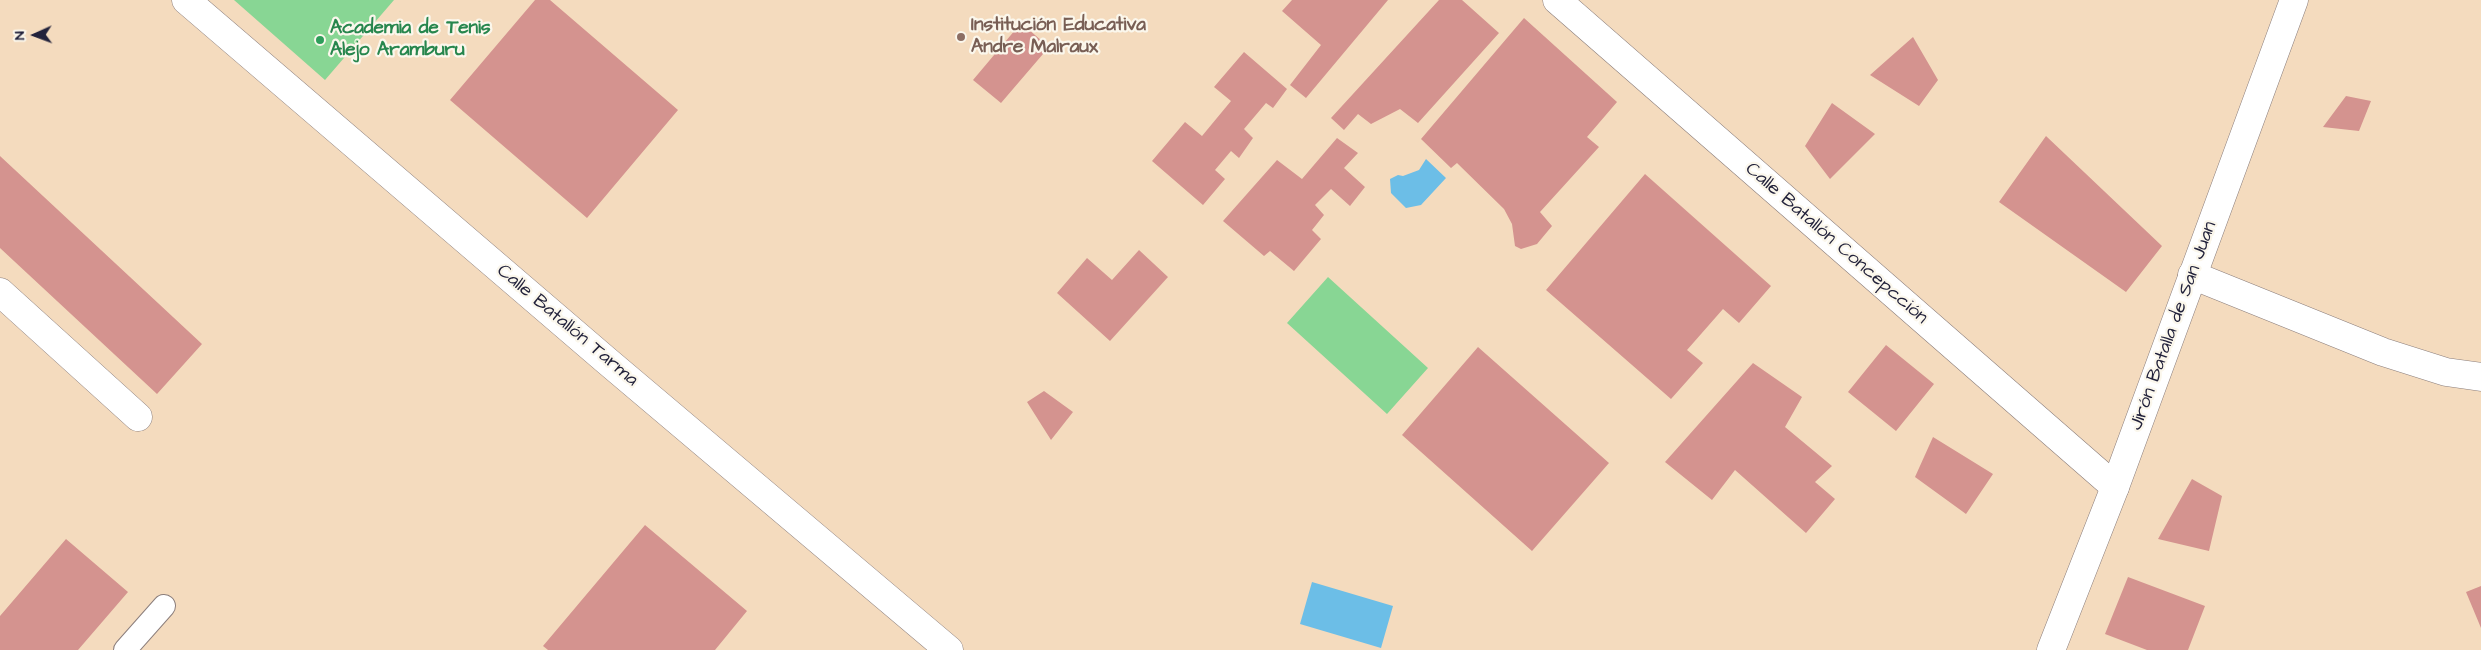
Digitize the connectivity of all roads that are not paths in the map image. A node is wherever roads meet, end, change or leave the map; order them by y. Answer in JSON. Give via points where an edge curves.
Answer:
{"nodes":[{"id":1,"x":186,"y":0,"type":"edge"},
{"id":2,"x":1557,"y":0,"type":"edge"},
{"id":3,"x":2294,"y":0,"type":"edge"},
{"id":4,"x":2192,"y":275,"type":"junction"},
{"id":5,"x":0,"y":292,"type":"edge"},
{"id":6,"x":2481,"y":377,"type":"edge"},
{"id":7,"x":138,"y":417,"type":"dead end"},
{"id":8,"x":2115,"y":487,"type":"junction"},
{"id":9,"x":164,"y":606,"type":"dead end"},
{"id":10,"x":125,"y":650,"type":"edge"},
{"id":11,"x":949,"y":650,"type":"edge"},
{"id":12,"x":2050,"y":650,"type":"edge"}],
"edges":[{"from":1,"to":11,"type":"street","name":"Calle Batallón Tarma"},
{"from":2,"to":8,"type":"street","name":"Calle Batallón Concepcción"},
{"from":3,"to":4,"type":"street","name":"Jirón Batalla de San Juan"},
{"from":4,"to":6,"type":"street","via":[[2383,352],[2446,372]]},
{"from":4,"to":8,"type":"street","name":"Jirón Batalla de San Juan"},
{"from":5,"to":7,"type":"street"},
{"from":8,"to":12,"type":"street","name":"Jirón Batalla de San Juan"},
{"from":9,"to":10,"type":"lane"}]}
